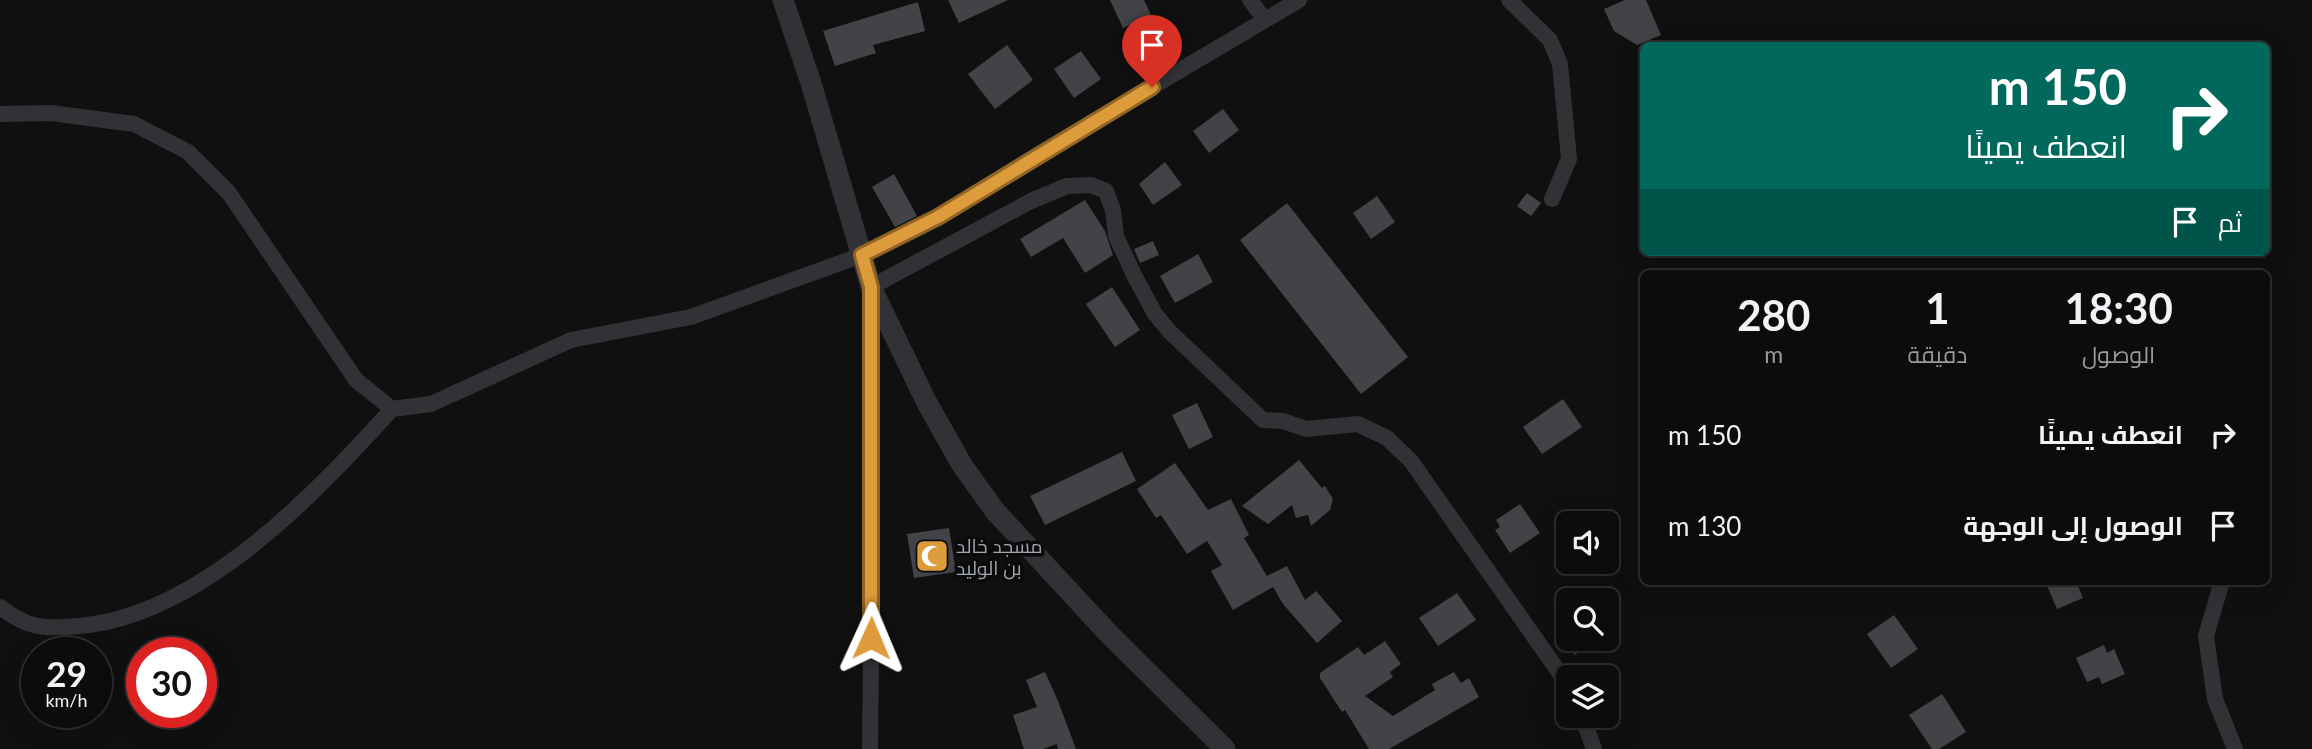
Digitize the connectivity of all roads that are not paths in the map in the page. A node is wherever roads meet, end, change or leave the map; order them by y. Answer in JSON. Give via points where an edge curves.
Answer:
{"nodes":[{"id":1,"x":783,"y":0,"type":"edge"},
{"id":2,"x":1250,"y":0,"type":"edge"},
{"id":3,"x":1300,"y":0,"type":"edge"},
{"id":4,"x":1509,"y":0,"type":"edge"},
{"id":5,"x":1265,"y":20,"type":"junction"},
{"id":6,"x":0,"y":114,"type":"edge"},
{"id":7,"x":1552,"y":199,"type":"dead end"},
{"id":8,"x":862,"y":255,"type":"junction"},
{"id":9,"x":871,"y":287,"type":"junction"},
{"id":10,"x":392,"y":409,"type":"junction"},
{"id":11,"x":2221,"y":585,"type":"edge"},
{"id":12,"x":0,"y":607,"type":"edge"},
{"id":13,"x":1556,"y":667,"type":"edge"},
{"id":14,"x":1586,"y":728,"type":"edge"},
{"id":15,"x":870,"y":749,"type":"edge"},
{"id":16,"x":1225,"y":749,"type":"edge"},
{"id":17,"x":1594,"y":749,"type":"edge"},
{"id":18,"x":2235,"y":749,"type":"edge"}],
"edges":[{"from":1,"to":8,"type":"street"},
{"from":2,"to":5,"type":"street"},
{"from":3,"to":5,"type":"street"},
{"from":4,"to":7,"type":"street","via":[[1550,40],[1560,64],[1569,159]]},
{"from":5,"to":8,"type":"street","via":[[938,217]]},
{"from":6,"to":10,"type":"street","via":[[51,113],[134,124],[188,152],[229,193],[356,380]]},
{"from":8,"to":9,"type":"street"},
{"from":8,"to":10,"type":"street","via":[[691,317],[571,340],[431,404]]},
{"from":9,"to":13,"type":"street","via":[[1067,186],[1091,185],[1106,191],[1116,236],[1130,267],[1170,332],[1263,420],[1306,429],[1358,424],[1387,438],[1411,461]]},
{"from":9,"to":15,"type":"street"},
{"from":9,"to":16,"type":"street","via":[[926,401],[962,465],[995,511],[1108,633]]},
{"from":10,"to":12,"type":"street","via":[[335,472],[278,523],[208,579],[145,611],[98,624],[51,628],[26,624]]},
{"from":11,"to":18,"type":"street","via":[[2206,636],[2215,699]]},
{"from":14,"to":17,"type":"street"}]}
